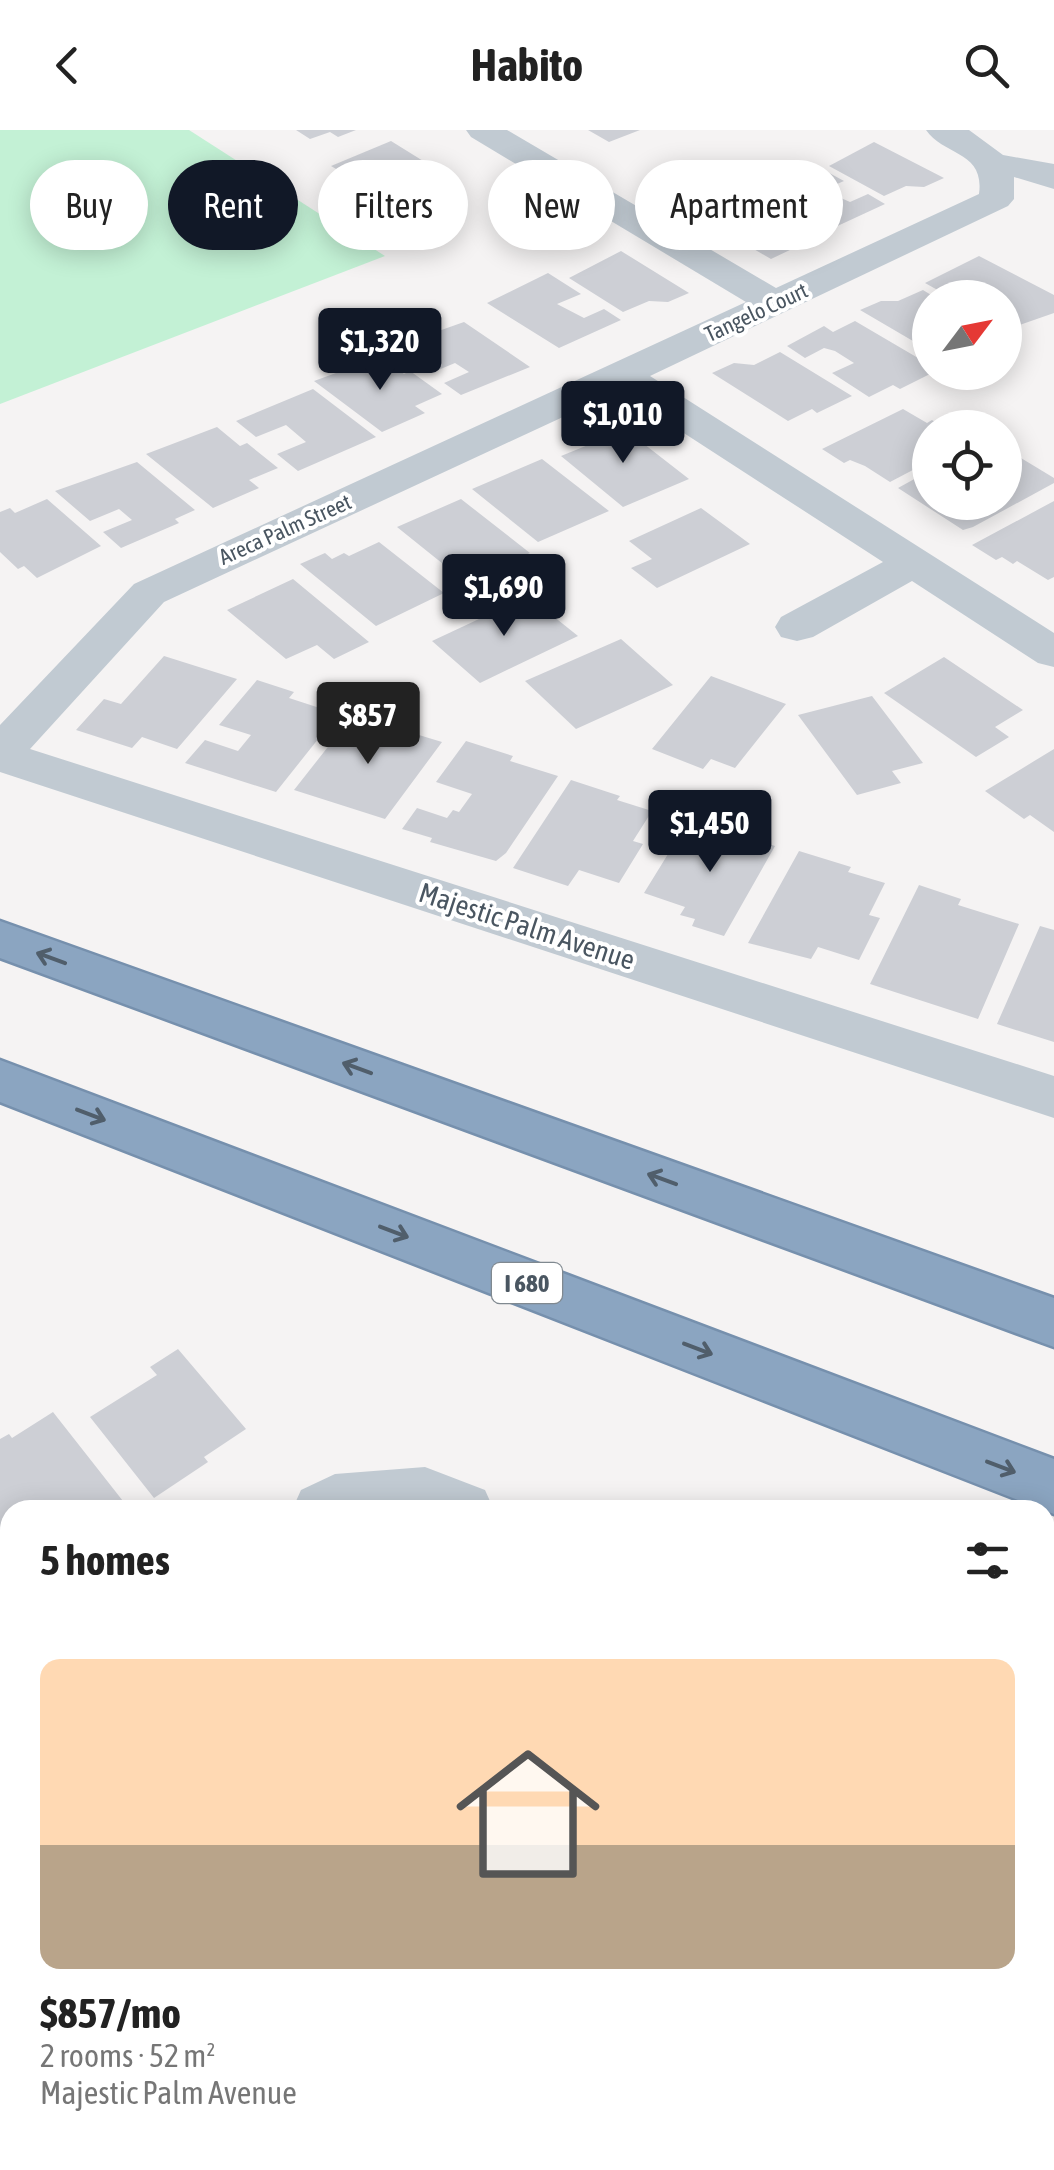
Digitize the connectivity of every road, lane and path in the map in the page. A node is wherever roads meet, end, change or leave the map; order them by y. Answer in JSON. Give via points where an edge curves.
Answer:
{"nodes":[{"id":1,"x":484,"y":130,"type":"edge"},
{"id":2,"x":943,"y":130,"type":"edge"},
{"id":3,"x":996,"y":164,"type":"junction"},
{"id":4,"x":1054,"y":180,"type":"edge"},
{"id":5,"x":776,"y":304,"type":"junction"},
{"id":6,"x":620,"y":375,"type":"junction"},
{"id":7,"x":914,"y":563,"type":"junction"},
{"id":8,"x":797,"y":627,"type":"dead end"},
{"id":9,"x":1054,"y":653,"type":"edge"},
{"id":10,"x":0,"y":755,"type":"edge"},
{"id":11,"x":0,"y":939,"type":"edge"},
{"id":12,"x":0,"y":1080,"type":"edge"},
{"id":13,"x":1054,"y":1097,"type":"edge"},
{"id":14,"x":754,"y":1213,"type":"junction"},
{"id":15,"x":1054,"y":1303,"type":"edge"},
{"id":16,"x":1054,"y":1323,"type":"edge"},
{"id":17,"x":1054,"y":1487,"type":"edge"},
{"id":18,"x":349,"y":1500,"type":"edge"},
{"id":19,"x":439,"y":1500,"type":"edge"}],
"edges":[{"from":1,"to":5,"type":"street"},
{"from":2,"to":3,"type":"street"},
{"from":3,"to":4,"type":"street","via":[[1038,170]]},
{"from":3,"to":5,"type":"street","name":"Tangelo Court","via":[[996,199]]},
{"from":5,"to":6,"type":"street","name":"Tangelo Court"},
{"from":6,"to":7,"type":"street"},
{"from":6,"to":10,"type":"street","name":"Areca Palm Street","via":[[148,593]]},
{"from":7,"to":8,"type":"street"},
{"from":7,"to":9,"type":"street"},
{"from":10,"to":13,"type":"street","name":"Majestic Palm Avenue"},
{"from":14,"to":11,"type":"highway","one_way":true},
{"from":12,"to":17,"type":"highway","number":"I 680","one_way":true},
{"from":14,"to":15,"type":"highway"},
{"from":14,"to":16,"type":"highway"},
{"from":18,"to":19,"type":"street","via":[[425,1494]]}]}
